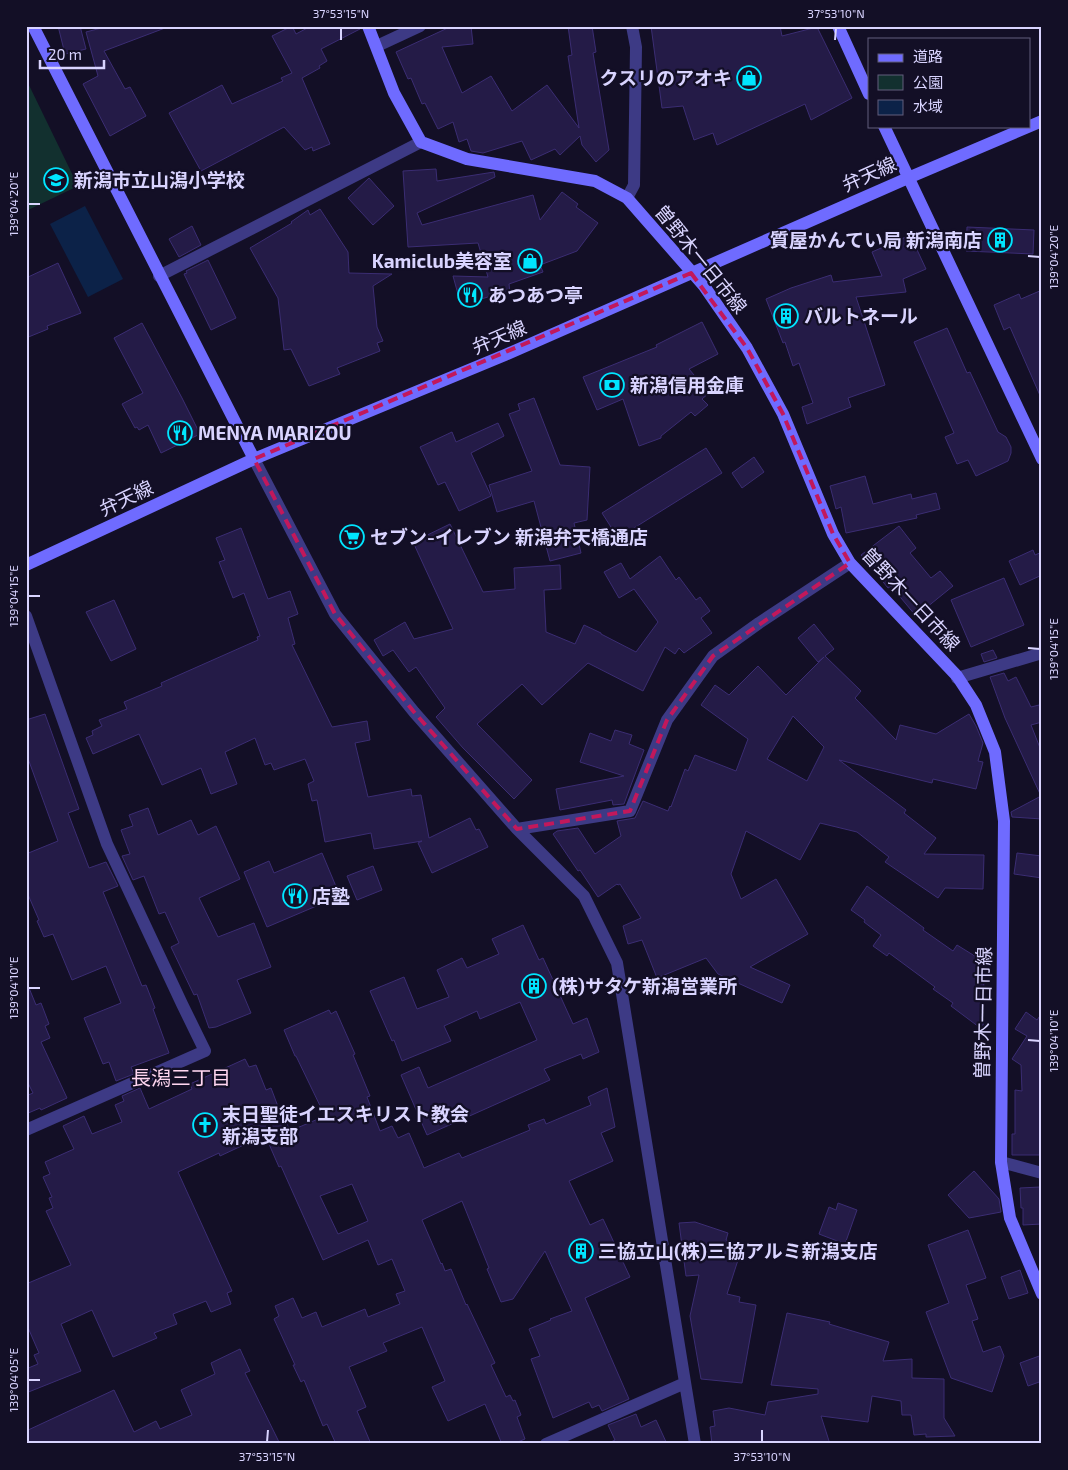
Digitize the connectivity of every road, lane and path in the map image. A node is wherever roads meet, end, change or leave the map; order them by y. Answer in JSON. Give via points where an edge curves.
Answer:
{"nodes":[{"id":1,"x":33,"y":26,"type":"edge"},
{"id":2,"x":368,"y":26,"type":"edge"},
{"id":3,"x":420,"y":26,"type":"edge"},
{"id":4,"x":632,"y":26,"type":"edge"},
{"id":5,"x":838,"y":26,"type":"edge"},
{"id":6,"x":377,"y":46,"type":"junction"},
{"id":7,"x":868,"y":92,"type":"edge"},
{"id":8,"x":1042,"y":121,"type":"edge"},
{"id":9,"x":1030,"y":126,"type":"edge"},
{"id":10,"x":885,"y":128,"type":"edge"},
{"id":11,"x":1026,"y":128,"type":"edge"},
{"id":12,"x":422,"y":142,"type":"junction"},
{"id":13,"x":908,"y":178,"type":"junction"},
{"id":14,"x":627,"y":198,"type":"junction"},
{"id":15,"x":691,"y":273,"type":"junction"},
{"id":16,"x":159,"y":276,"type":"junction"},
{"id":17,"x":254,"y":459,"type":"junction"},
{"id":18,"x":1042,"y":459,"type":"edge"},
{"id":19,"x":850,"y":563,"type":"junction"},
{"id":20,"x":26,"y":565,"type":"edge"},
{"id":21,"x":26,"y":616,"type":"edge"},
{"id":22,"x":1042,"y":653,"type":"edge"},
{"id":23,"x":957,"y":678,"type":"junction"},
{"id":24,"x":516,"y":829,"type":"junction"},
{"id":25,"x":26,"y":1130,"type":"edge"},
{"id":26,"x":1001,"y":1162,"type":"junction"},
{"id":27,"x":1042,"y":1173,"type":"edge"},
{"id":28,"x":1042,"y":1294,"type":"edge"},
{"id":29,"x":685,"y":1383,"type":"junction"},
{"id":30,"x":546,"y":1444,"type":"edge"},
{"id":31,"x":695,"y":1444,"type":"edge"}],
"edges":[{"from":1,"to":16,"type":"street"},
{"from":2,"to":6,"type":"street"},
{"from":3,"to":6,"type":"street"},
{"from":4,"to":14,"type":"street","via":[[636,47],[634,185]]},
{"from":5,"to":7,"type":"street"},
{"from":6,"to":12,"type":"street","via":[[394,93]]},
{"from":8,"to":9,"type":"street","name":"弁天線"},
{"from":10,"to":13,"type":"street"},
{"from":11,"to":13,"type":"street","name":"弁天線"},
{"from":12,"to":14,"type":"street","name":"曽野木一日市線","via":[[467,159],[595,181]]},
{"from":12,"to":16,"type":"street"},
{"from":13,"to":15,"type":"street","name":"弁天線"},
{"from":13,"to":18,"type":"street"},
{"from":14,"to":15,"type":"street","name":"曽野木一日市線"},
{"from":15,"to":17,"type":"street","name":"弁天線","via":[[506,355]]},
{"from":15,"to":19,"type":"street","name":"曽野木一日市線","via":[[704,286],[752,357],[783,414],[833,534]]},
{"from":16,"to":17,"type":"street"},
{"from":17,"to":20,"type":"street","name":"弁天線"},
{"from":17,"to":24,"type":"street","via":[[335,614],[414,712]]},
{"from":19,"to":23,"type":"street","name":"曽野木一日市線"},
{"from":19,"to":24,"type":"street","via":[[713,656],[667,720],[630,812]]},
{"from":21,"to":25,"type":"street","via":[[107,844],[205,1051]]},
{"from":22,"to":23,"type":"street"},
{"from":23,"to":26,"type":"street","name":"曽野木一日市線","via":[[976,705],[995,752],[1004,821]]},
{"from":24,"to":29,"type":"street","via":[[584,896],[618,963]]},
{"from":26,"to":27,"type":"street"},
{"from":26,"to":28,"type":"street","name":"曽野木一日市線","via":[[1010,1218]]},
{"from":29,"to":30,"type":"street"},
{"from":29,"to":31,"type":"street"}]}
